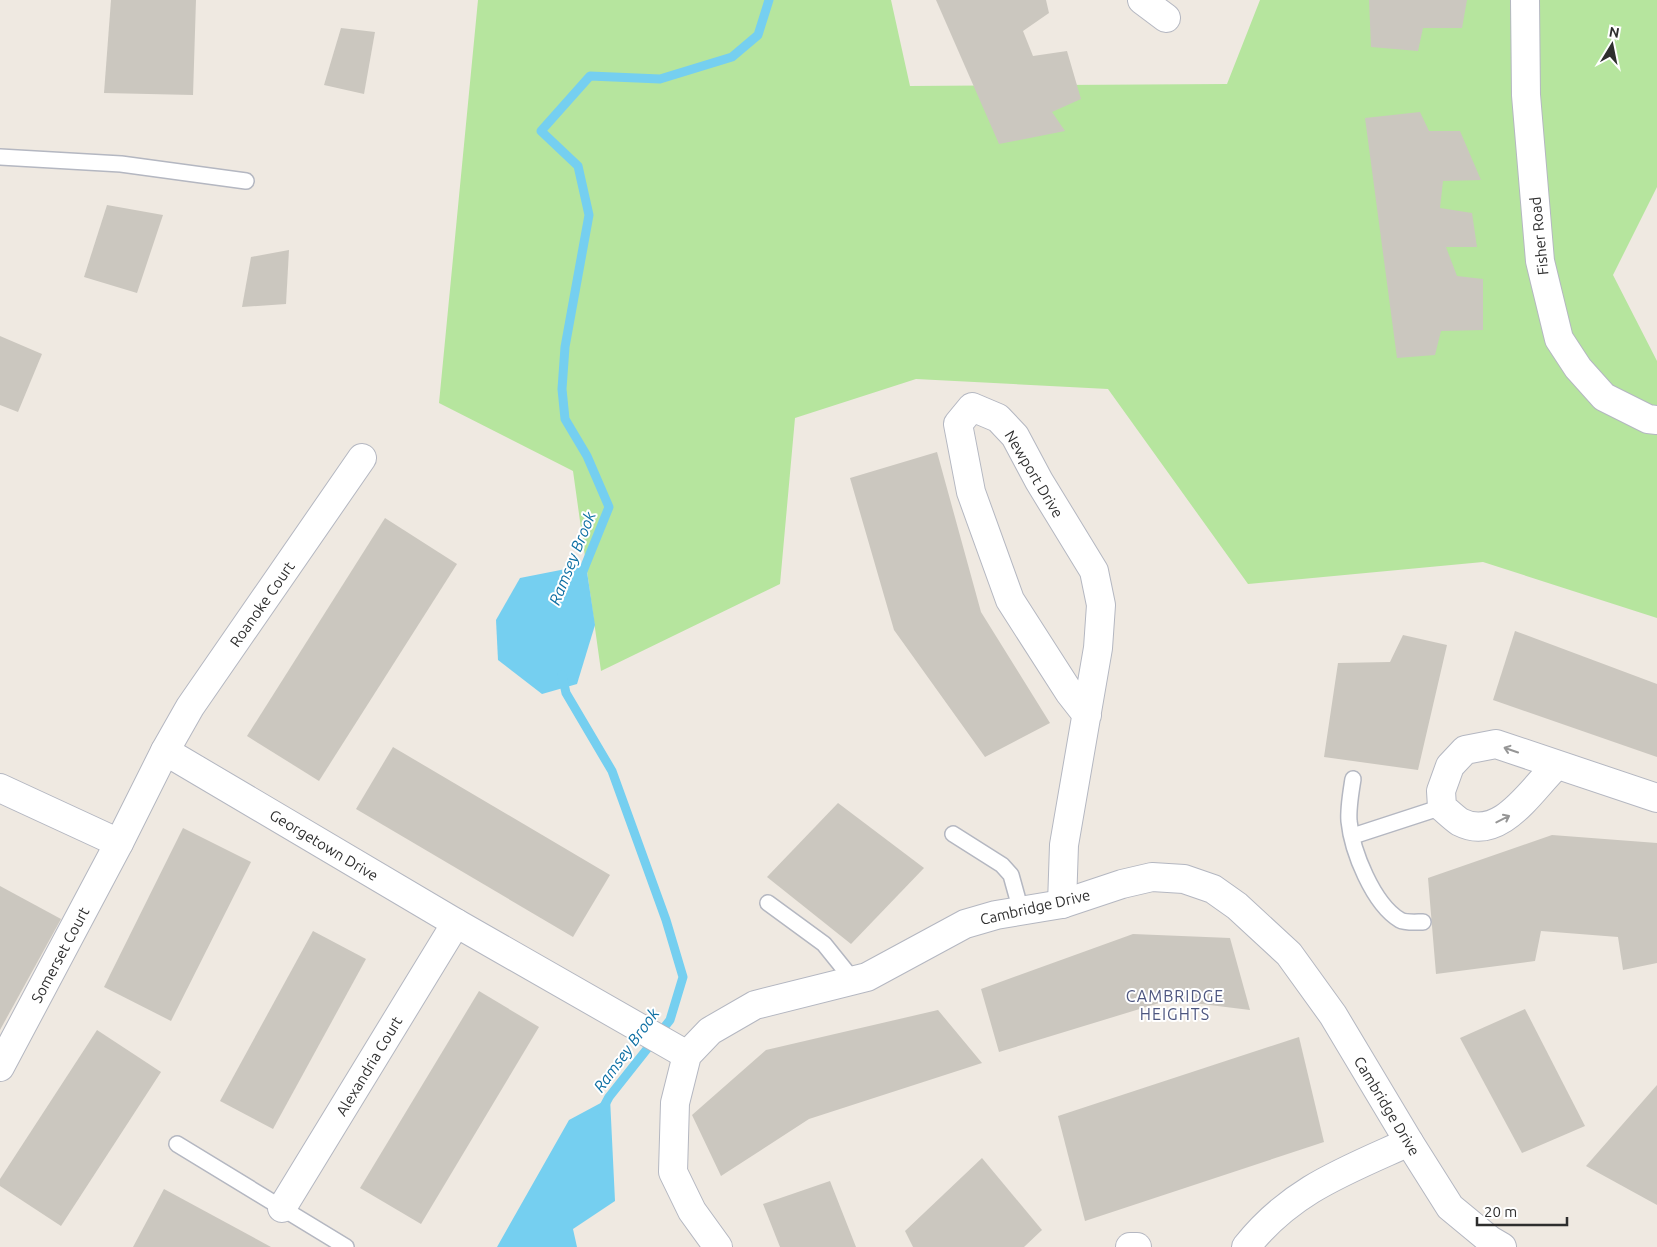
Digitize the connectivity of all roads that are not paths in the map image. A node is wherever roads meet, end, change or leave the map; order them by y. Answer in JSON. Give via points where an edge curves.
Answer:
{"nodes":[{"id":1,"x":1142,"y":0,"type":"edge"},
{"id":2,"x":1526,"y":0,"type":"edge"},
{"id":3,"x":1166,"y":18,"type":"dead end"},
{"id":4,"x":0,"y":157,"type":"edge"},
{"id":5,"x":246,"y":181,"type":"dead end"},
{"id":6,"x":1657,"y":420,"type":"edge"},
{"id":7,"x":362,"y":458,"type":"dead end"},
{"id":8,"x":1087,"y":714,"type":"junction"},
{"id":9,"x":165,"y":751,"type":"junction"},
{"id":10,"x":1557,"y":765,"type":"junction"},
{"id":11,"x":1353,"y":779,"type":"dead end"},
{"id":12,"x":0,"y":788,"type":"edge"},
{"id":13,"x":1657,"y":798,"type":"edge"},
{"id":14,"x":1442,"y":807,"type":"junction"},
{"id":15,"x":953,"y":834,"type":"dead end"},
{"id":16,"x":1353,"y":836,"type":"junction"},
{"id":17,"x":119,"y":843,"type":"junction"},
{"id":18,"x":768,"y":903,"type":"dead end"},
{"id":19,"x":1062,"y":904,"type":"junction"},
{"id":20,"x":1021,"y":911,"type":"junction"},
{"id":21,"x":1423,"y":922,"type":"dead end"},
{"id":22,"x":456,"y":923,"type":"junction"},
{"id":23,"x":853,"y":980,"type":"junction"},
{"id":24,"x":687,"y":1055,"type":"junction"},
{"id":25,"x":0,"y":1067,"type":"edge"},
{"id":26,"x":1409,"y":1142,"type":"junction"},
{"id":27,"x":177,"y":1144,"type":"dead end"},
{"id":28,"x":282,"y":1208,"type":"junction"},
{"id":29,"x":346,"y":1247,"type":"edge"},
{"id":30,"x":718,"y":1247,"type":"edge"},
{"id":31,"x":1130,"y":1247,"type":"edge"},
{"id":32,"x":1137,"y":1247,"type":"edge"},
{"id":33,"x":1246,"y":1247,"type":"edge"},
{"id":34,"x":1502,"y":1247,"type":"edge"}],
"edges":[{"from":1,"to":3,"type":"street"},
{"from":2,"to":6,"type":"street","name":"Fisher Road","via":[[1526,95],[1540,261],[1559,339],[1578,368],[1604,397],[1648,420]]},
{"from":4,"to":5,"type":"lane","via":[[121,164]]},
{"from":7,"to":9,"type":"street","name":"Roanoke Court","via":[[190,708]]},
{"from":8,"to":8,"type":"street","name":"Newport Drive","via":[[1098,648],[1101,605],[1094,571],[1015,436],[998,418],[972,407],[958,424],[971,492],[1010,600],[1069,692]]},
{"from":8,"to":19,"type":"street","name":"Newport Drive","via":[[1064,845]]},
{"from":9,"to":17,"type":"street"},
{"from":9,"to":22,"type":"street","name":"Georgetown Drive"},
{"from":10,"to":13,"type":"street"},
{"from":14,"to":10,"type":"street","one_way":true,"via":[[1461,822],[1488,826],[1510,814]]},
{"from":10,"to":14,"type":"street","one_way":true,"via":[[1496,744],[1465,750],[1450,766],[1441,791]]},
{"from":11,"to":16,"type":"lane","via":[[1349,821]]},
{"from":12,"to":17,"type":"street"},
{"from":14,"to":16,"type":"lane"},
{"from":15,"to":20,"type":"lane","via":[[1002,865],[1011,875]]},
{"from":16,"to":21,"type":"lane","via":[[1373,890],[1387,909],[1402,921]]},
{"from":17,"to":25,"type":"street","name":"Somerset Court"},
{"from":18,"to":23,"type":"lane","via":[[824,944]]},
{"from":19,"to":20,"type":"street","name":"Cambridge Drive"},
{"from":19,"to":26,"type":"street","name":"Cambridge Drive","via":[[1152,877],[1184,879],[1213,889],[1237,906],[1288,954],[1333,1015]]},
{"from":20,"to":23,"type":"street","name":"Cambridge Drive","via":[[965,924],[867,977]]},
{"from":22,"to":24,"type":"street","name":"Georgetown Drive"},
{"from":22,"to":28,"type":"street","name":"Alexandria Court"},
{"from":23,"to":24,"type":"street","name":"Cambridge Drive","via":[[755,1005],[710,1031]]},
{"from":24,"to":30,"type":"street","name":"Cambridge Drive","via":[[675,1103],[673,1172],[692,1211]]},
{"from":26,"to":33,"type":"street","via":[[1318,1184],[1290,1202]]},
{"from":26,"to":34,"type":"street","name":"Cambridge Drive","via":[[1450,1207]]},
{"from":27,"to":28,"type":"lane"},
{"from":28,"to":29,"type":"lane"},
{"from":31,"to":32,"type":"street"}]}
